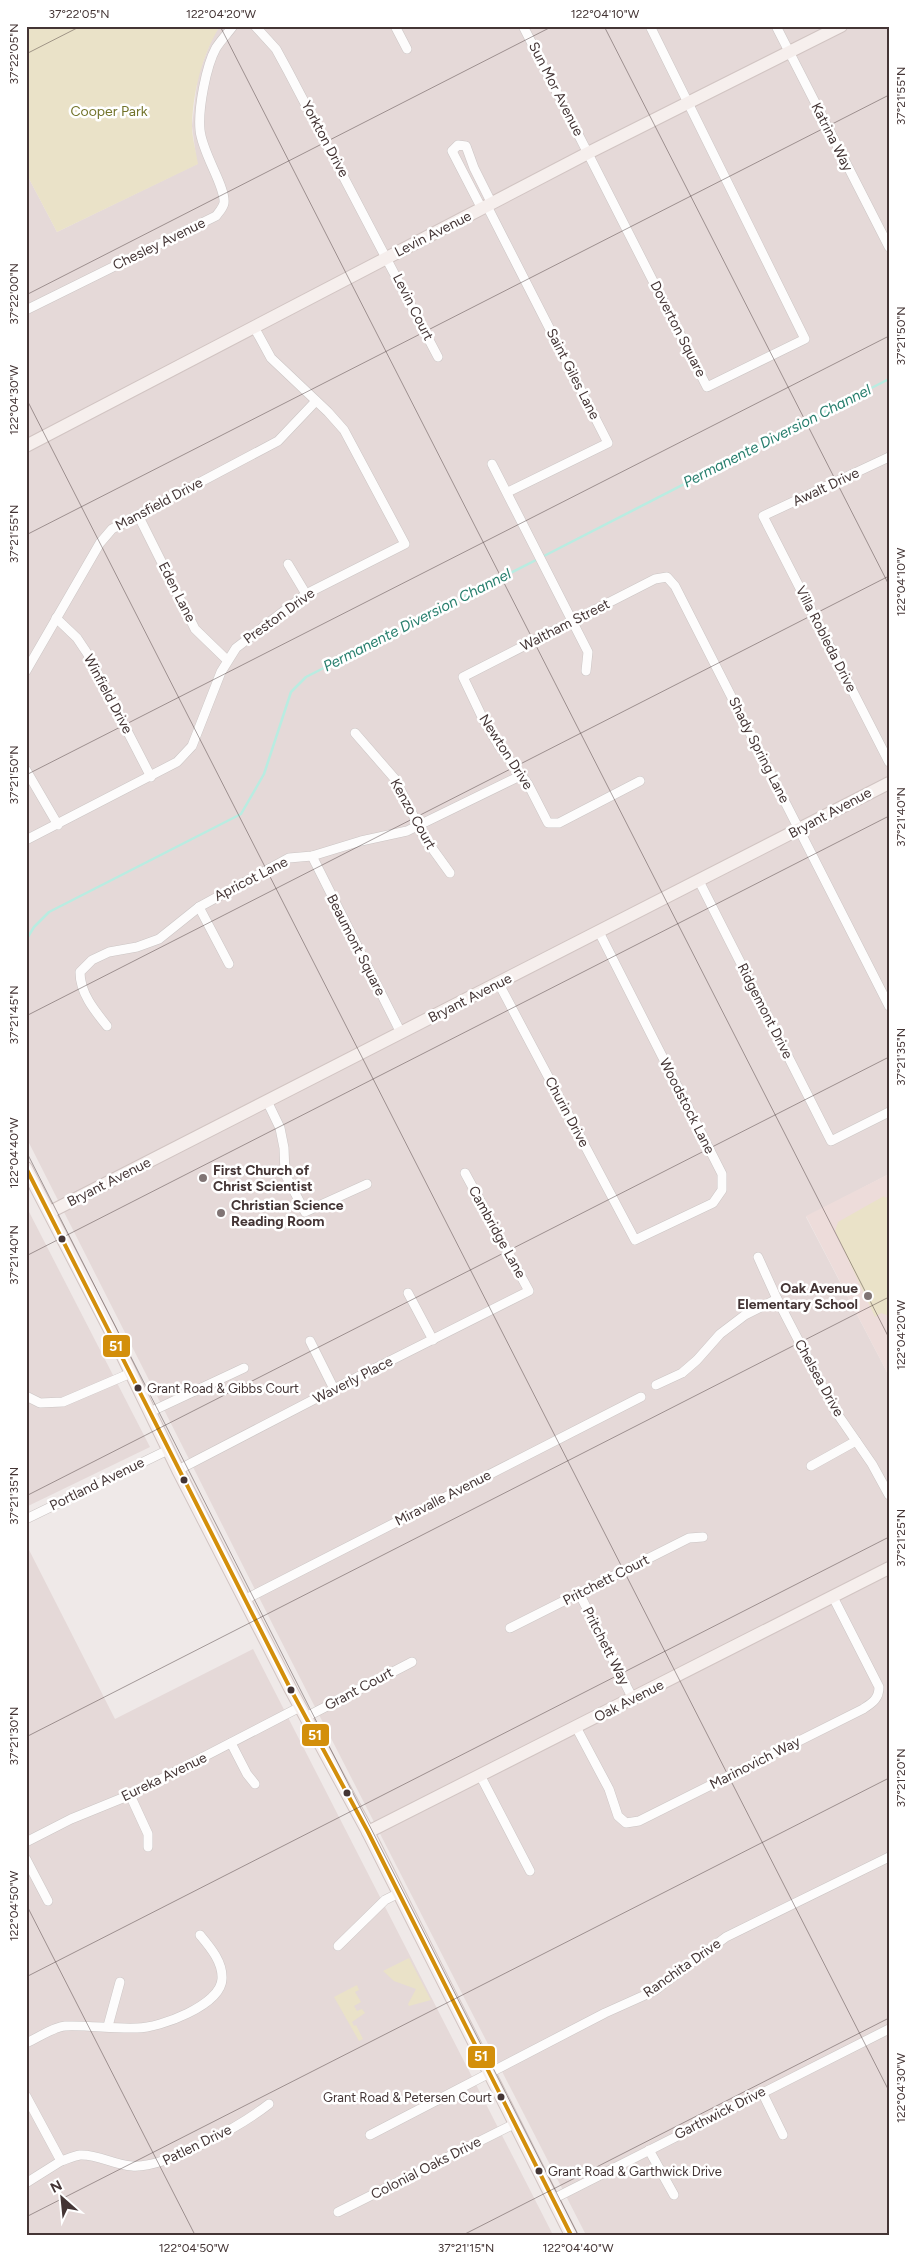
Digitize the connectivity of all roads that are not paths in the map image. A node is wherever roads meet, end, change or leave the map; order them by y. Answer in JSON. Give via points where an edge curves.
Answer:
{"nodes":[{"id":1,"x":233,"y":26,"type":"edge"},
{"id":2,"x":255,"y":26,"type":"edge"},
{"id":3,"x":395,"y":26,"type":"edge"},
{"id":4,"x":523,"y":26,"type":"edge"},
{"id":5,"x":650,"y":26,"type":"edge"},
{"id":6,"x":776,"y":26,"type":"edge"},
{"id":7,"x":841,"y":26,"type":"edge"},
{"id":8,"x":406,"y":49,"type":"dead end"},
{"id":9,"x":790,"y":52,"type":"junction"},
{"id":10,"x":687,"y":104,"type":"junction"},
{"id":11,"x":588,"y":153,"type":"junction"},
{"id":12,"x":474,"y":168,"type":"junction"},
{"id":13,"x":464,"y":173,"type":"junction"},
{"id":14,"x":487,"y":206,"type":"junction"},
{"id":15,"x":889,"y":247,"type":"edge"},
{"id":16,"x":387,"y":258,"type":"junction"},
{"id":17,"x":26,"y":310,"type":"edge"},
{"id":18,"x":254,"y":327,"type":"junction"},
{"id":19,"x":438,"y":357,"type":"dead end"},
{"id":20,"x":316,"y":401,"type":"junction"},
{"id":21,"x":26,"y":446,"type":"edge"},
{"id":22,"x":889,"y":457,"type":"edge"},
{"id":23,"x":492,"y":464,"type":"dead end"},
{"id":24,"x":508,"y":492,"type":"junction"},
{"id":25,"x":138,"y":515,"type":"junction"},
{"id":26,"x":763,"y":516,"type":"joint"},
{"id":27,"x":288,"y":564,"type":"dead end"},
{"id":28,"x":667,"y":577,"type":"joint"},
{"id":29,"x":306,"y":594,"type":"junction"},
{"id":30,"x":56,"y":618,"type":"junction"},
{"id":31,"x":572,"y":621,"type":"junction"},
{"id":32,"x":227,"y":660,"type":"junction"},
{"id":33,"x":26,"y":671,"type":"edge"},
{"id":34,"x":586,"y":671,"type":"dead end"},
{"id":35,"x":464,"y":677,"type":"joint"},
{"id":36,"x":355,"y":733,"type":"dead end"},
{"id":37,"x":889,"y":762,"type":"edge"},
{"id":38,"x":26,"y":770,"type":"edge"},
{"id":39,"x":520,"y":776,"type":"junction"},
{"id":40,"x":151,"y":777,"type":"junction"},
{"id":41,"x":640,"y":781,"type":"dead end"},
{"id":42,"x":889,"y":783,"type":"edge"},
{"id":43,"x":58,"y":825,"type":"junction"},
{"id":44,"x":418,"y":827,"type":"junction"},
{"id":45,"x":799,"y":830,"type":"junction"},
{"id":46,"x":26,"y":840,"type":"edge"},
{"id":47,"x":312,"y":856,"type":"junction"},
{"id":48,"x":450,"y":873,"type":"dead end"},
{"id":49,"x":699,"y":881,"type":"junction"},
{"id":50,"x":199,"y":907,"type":"junction"},
{"id":51,"x":599,"y":932,"type":"junction"},
{"id":52,"x":230,"y":964,"type":"dead end"},
{"id":53,"x":499,"y":984,"type":"junction"},
{"id":54,"x":889,"y":1006,"type":"edge"},
{"id":55,"x":107,"y":1026,"type":"dead end"},
{"id":56,"x":401,"y":1033,"type":"junction"},
{"id":57,"x":268,"y":1102,"type":"junction"},
{"id":58,"x":889,"y":1112,"type":"edge"},
{"id":59,"x":26,"y":1168,"type":"edge"},
{"id":60,"x":465,"y":1173,"type":"dead end"},
{"id":61,"x":368,"y":1184,"type":"dead end"},
{"id":62,"x":50,"y":1212,"type":"junction"},
{"id":63,"x":635,"y":1240,"type":"joint"},
{"id":64,"x":758,"y":1257,"type":"dead end"},
{"id":65,"x":529,"y":1291,"type":"joint"},
{"id":66,"x":408,"y":1293,"type":"dead end"},
{"id":67,"x":776,"y":1299,"type":"junction"},
{"id":68,"x":433,"y":1340,"type":"junction"},
{"id":69,"x":310,"y":1341,"type":"dead end"},
{"id":70,"x":244,"y":1368,"type":"dead end"},
{"id":71,"x":131,"y":1373,"type":"junction"},
{"id":72,"x":656,"y":1385,"type":"dead end"},
{"id":73,"x":334,"y":1388,"type":"junction"},
{"id":74,"x":26,"y":1396,"type":"edge"},
{"id":75,"x":641,"y":1396,"type":"dead end"},
{"id":76,"x":150,"y":1412,"type":"junction"},
{"id":77,"x":856,"y":1441,"type":"junction"},
{"id":78,"x":168,"y":1450,"type":"junction"},
{"id":79,"x":812,"y":1466,"type":"dead end"},
{"id":80,"x":178,"y":1470,"type":"junction"},
{"id":81,"x":889,"y":1495,"type":"edge"},
{"id":82,"x":26,"y":1519,"type":"edge"},
{"id":83,"x":703,"y":1537,"type":"dead end"},
{"id":84,"x":889,"y":1568,"type":"edge"},
{"id":85,"x":579,"y":1593,"type":"junction"},
{"id":86,"x":833,"y":1597,"type":"junction"},
{"id":87,"x":244,"y":1600,"type":"junction"},
{"id":88,"x":510,"y":1628,"type":"dead end"},
{"id":89,"x":412,"y":1662,"type":"dead end"},
{"id":90,"x":633,"y":1700,"type":"junction"},
{"id":91,"x":303,"y":1712,"type":"junction"},
{"id":92,"x":576,"y":1727,"type":"junction"},
{"id":93,"x":231,"y":1743,"type":"junction"},
{"id":94,"x":480,"y":1775,"type":"junction"},
{"id":95,"x":255,"y":1784,"type":"dead end"},
{"id":96,"x":130,"y":1795,"type":"junction"},
{"id":97,"x":368,"y":1832,"type":"junction"},
{"id":98,"x":26,"y":1842,"type":"edge"},
{"id":99,"x":148,"y":1847,"type":"dead end"},
{"id":100,"x":889,"y":1857,"type":"edge"},
{"id":101,"x":26,"y":1859,"type":"edge"},
{"id":102,"x":530,"y":1871,"type":"dead end"},
{"id":103,"x":399,"y":1893,"type":"junction"},
{"id":104,"x":48,"y":1901,"type":"dead end"},
{"id":105,"x":200,"y":1935,"type":"dead end"},
{"id":106,"x":338,"y":1946,"type":"dead end"},
{"id":107,"x":120,"y":1982,"type":"dead end"},
{"id":108,"x":108,"y":2026,"type":"junction"},
{"id":109,"x":889,"y":2029,"type":"edge"},
{"id":110,"x":26,"y":2043,"type":"edge"},
{"id":111,"x":489,"y":2074,"type":"junction"},
{"id":112,"x":762,"y":2092,"type":"junction"},
{"id":113,"x":26,"y":2096,"type":"edge"},
{"id":114,"x":269,"y":2104,"type":"dead end"},
{"id":115,"x":514,"y":2124,"type":"junction"},
{"id":116,"x":370,"y":2135,"type":"dead end"},
{"id":117,"x":783,"y":2135,"type":"dead end"},
{"id":118,"x":649,"y":2150,"type":"junction"},
{"id":119,"x":61,"y":2162,"type":"junction"},
{"id":120,"x":26,"y":2184,"type":"edge"},
{"id":121,"x":674,"y":2195,"type":"dead end"},
{"id":122,"x":553,"y":2199,"type":"junction"},
{"id":123,"x":338,"y":2212,"type":"dead end"},
{"id":124,"x":571,"y":2235,"type":"edge"}],
"edges":[{"from":1,"to":17,"type":"street","name":"Chesley Avenue","via":[[216,48],[199,111],[203,149],[223,190],[221,210],[216,216]]},
{"from":2,"to":16,"type":"street","name":"Yorkton Drive","via":[[276,49]]},
{"from":3,"to":8,"type":"street"},
{"from":4,"to":11,"type":"street","name":"Sun Mor Avenue"},
{"from":5,"to":10,"type":"street"},
{"from":6,"to":9,"type":"street","name":"Katrina Way"},
{"from":7,"to":9,"type":"street","name":"Levin Avenue"},
{"from":9,"to":10,"type":"street","name":"Levin Avenue"},
{"from":9,"to":15,"type":"street","name":"Katrina Way"},
{"from":10,"to":11,"type":"street","name":"Levin Avenue"},
{"from":10,"to":11,"type":"street","name":"Doverton Square","via":[[805,339],[707,387]]},
{"from":11,"to":14,"type":"street","name":"Levin Avenue"},
{"from":12,"to":13,"type":"street"},
{"from":12,"to":13,"type":"street","name":"Saint Giles Lane","via":[[466,146],[458,145],[452,151]]},
{"from":12,"to":14,"type":"street","name":"Saint Giles Lane"},
{"from":13,"to":14,"type":"street","name":"Saint Giles Lane"},
{"from":14,"to":16,"type":"street","name":"Levin Avenue"},
{"from":14,"to":24,"type":"street","name":"Saint Giles Lane","via":[[608,443]]},
{"from":16,"to":18,"type":"street","name":"Levin Avenue"},
{"from":16,"to":19,"type":"street","name":"Levin Court"},
{"from":18,"to":20,"type":"street","name":"Preston Drive","via":[[271,358]]},
{"from":18,"to":21,"type":"street","name":"Levin Avenue"},
{"from":20,"to":25,"type":"street","name":"Mansfield Drive","via":[[278,442]]},
{"from":20,"to":29,"type":"street","name":"Preston Drive","via":[[344,430],[405,544]]},
{"from":22,"to":26,"type":"street","name":"Awalt Drive"},
{"from":23,"to":24,"type":"street"},
{"from":24,"to":31,"type":"street"},
{"from":25,"to":30,"type":"street","name":"Mansfield Drive","via":[[112,529],[100,543]]},
{"from":25,"to":32,"type":"street","name":"Eden Lane","via":[[195,629]]},
{"from":26,"to":37,"type":"street","name":"Villa Robleda Drive"},
{"from":27,"to":29,"type":"street"},
{"from":28,"to":31,"type":"street","name":"Waltham Street","via":[[656,579]]},
{"from":28,"to":45,"type":"street","name":"Shady Spring Lane","via":[[675,586]]},
{"from":29,"to":32,"type":"street","name":"Preston Drive","via":[[236,648]]},
{"from":30,"to":33,"type":"street","name":"Mansfield Drive"},
{"from":30,"to":40,"type":"street","name":"Winfield Drive","via":[[87,653]]},
{"from":31,"to":34,"type":"street","via":[[588,652]]},
{"from":31,"to":35,"type":"street","name":"Waltham Street"},
{"from":32,"to":40,"type":"street","name":"Preston Drive","via":[[192,746],[177,762]]},
{"from":35,"to":39,"type":"street","name":"Newton Drive","via":[[483,719]]},
{"from":36,"to":44,"type":"street","name":"Kenzo Court","via":[[395,778]]},
{"from":38,"to":43,"type":"street"},
{"from":39,"to":41,"type":"street","name":"Newton Drive","via":[[528,784],[548,823],[553,824]]},
{"from":39,"to":44,"type":"street","name":"Apricot Lane"},
{"from":40,"to":43,"type":"street","name":"Preston Drive"},
{"from":42,"to":45,"type":"street","name":"Bryant Avenue"},
{"from":43,"to":46,"type":"street","name":"Preston Drive"},
{"from":44,"to":47,"type":"street","name":"Apricot Lane"},
{"from":44,"to":48,"type":"street","name":"Kenzo Court"},
{"from":45,"to":49,"type":"street","name":"Bryant Avenue"},
{"from":45,"to":54,"type":"street","name":"Shady Spring Lane"},
{"from":47,"to":50,"type":"street","name":"Apricot Lane","via":[[289,858]]},
{"from":47,"to":56,"type":"street","name":"Beaumont Square"},
{"from":49,"to":51,"type":"street","name":"Bryant Avenue"},
{"from":49,"to":58,"type":"street","name":"Ridgemont Drive","via":[[831,1141]]},
{"from":50,"to":52,"type":"street"},
{"from":50,"to":55,"type":"street","name":"Apricot Lane","via":[[159,939],[109,952],[92,960],[80,972],[80,985]]},
{"from":51,"to":53,"type":"street","name":"Bryant Avenue"},
{"from":51,"to":63,"type":"street","name":"Woodstock Lane","via":[[722,1174],[722,1190],[713,1203]]},
{"from":53,"to":56,"type":"street","name":"Bryant Avenue"},
{"from":53,"to":63,"type":"street","name":"Churin Drive"},
{"from":56,"to":57,"type":"street","name":"Bryant Avenue"},
{"from":57,"to":61,"type":"street","via":[[280,1128],[285,1174],[305,1212]]},
{"from":57,"to":62,"type":"street","name":"Bryant Avenue"},
{"from":59,"to":62,"type":"street"},
{"from":60,"to":65,"type":"street","name":"Cambridge Lane"},
{"from":62,"to":71,"type":"street"},
{"from":64,"to":67,"type":"street","name":"Chelsea Drive"},
{"from":65,"to":68,"type":"street","name":"Waverly Place"},
{"from":66,"to":68,"type":"street"},
{"from":67,"to":72,"type":"street","via":[[745,1315],[720,1334],[682,1373]]},
{"from":67,"to":77,"type":"street","name":"Chelsea Drive","via":[[834,1409]]},
{"from":68,"to":73,"type":"street","name":"Waverly Place"},
{"from":69,"to":73,"type":"street"},
{"from":70,"to":76,"type":"street"},
{"from":71,"to":74,"type":"street","via":[[63,1402],[40,1403]]},
{"from":71,"to":76,"type":"street"},
{"from":73,"to":80,"type":"street","name":"Waverly Place"},
{"from":75,"to":87,"type":"street","name":"Miravalle Avenue"},
{"from":76,"to":78,"type":"street"},
{"from":77,"to":79,"type":"street"},
{"from":77,"to":81,"type":"street","name":"Chelsea Drive"},
{"from":78,"to":80,"type":"street"},
{"from":78,"to":82,"type":"street","name":"Portland Avenue"},
{"from":80,"to":87,"type":"street"},
{"from":83,"to":85,"type":"street","name":"Pritchett Court","via":[[689,1538]]},
{"from":84,"to":86,"type":"street","name":"Oak Avenue"},
{"from":85,"to":88,"type":"street","name":"Pritchett Court"},
{"from":85,"to":90,"type":"street","name":"Pritchett Way"},
{"from":86,"to":90,"type":"street","name":"Oak Avenue"},
{"from":86,"to":92,"type":"street","name":"Marinovich Way","via":[[878,1687],[879,1694],[874,1702],[862,1709],[631,1823],[618,1816],[609,1789]]},
{"from":87,"to":91,"type":"street"},
{"from":89,"to":91,"type":"street","name":"Grant Court"},
{"from":90,"to":92,"type":"street","name":"Oak Avenue"},
{"from":91,"to":93,"type":"street","name":"Eureka Avenue"},
{"from":91,"to":97,"type":"street"},
{"from":92,"to":94,"type":"street","name":"Oak Avenue"},
{"from":93,"to":95,"type":"street"},
{"from":93,"to":96,"type":"street","name":"Eureka Avenue"},
{"from":94,"to":97,"type":"street","name":"Oak Avenue"},
{"from":94,"to":102,"type":"street"},
{"from":96,"to":98,"type":"street","name":"Eureka Avenue","via":[[70,1819]]},
{"from":96,"to":99,"type":"street","via":[[148,1834]]},
{"from":97,"to":103,"type":"street"},
{"from":100,"to":111,"type":"street","name":"Ranchita Drive","via":[[726,1937],[654,1991]]},
{"from":101,"to":104,"type":"street"},
{"from":103,"to":106,"type":"street","via":[[385,1900]]},
{"from":103,"to":111,"type":"street"},
{"from":105,"to":108,"type":"street","via":[[211,1948],[222,1978],[215,1993],[192,2011],[161,2024],[139,2028]]},
{"from":107,"to":108,"type":"street"},
{"from":108,"to":110,"type":"street","via":[[62,2026]]},
{"from":109,"to":112,"type":"street","name":"Garthwick Drive"},
{"from":111,"to":115,"type":"street"},
{"from":111,"to":116,"type":"street","name":"Ranchita Drive"},
{"from":112,"to":117,"type":"street"},
{"from":112,"to":118,"type":"street","name":"Garthwick Drive"},
{"from":113,"to":119,"type":"street"},
{"from":114,"to":119,"type":"street","name":"Patlen Drive","via":[[244,2122],[156,2164],[133,2167],[96,2156],[79,2155]]},
{"from":115,"to":122,"type":"street"},
{"from":115,"to":123,"type":"street","name":"Colonial Oaks Drive"},
{"from":118,"to":121,"type":"street"},
{"from":118,"to":122,"type":"street","name":"Garthwick Drive"},
{"from":119,"to":120,"type":"street","name":"Patlen Drive"},
{"from":122,"to":124,"type":"street"}]}
